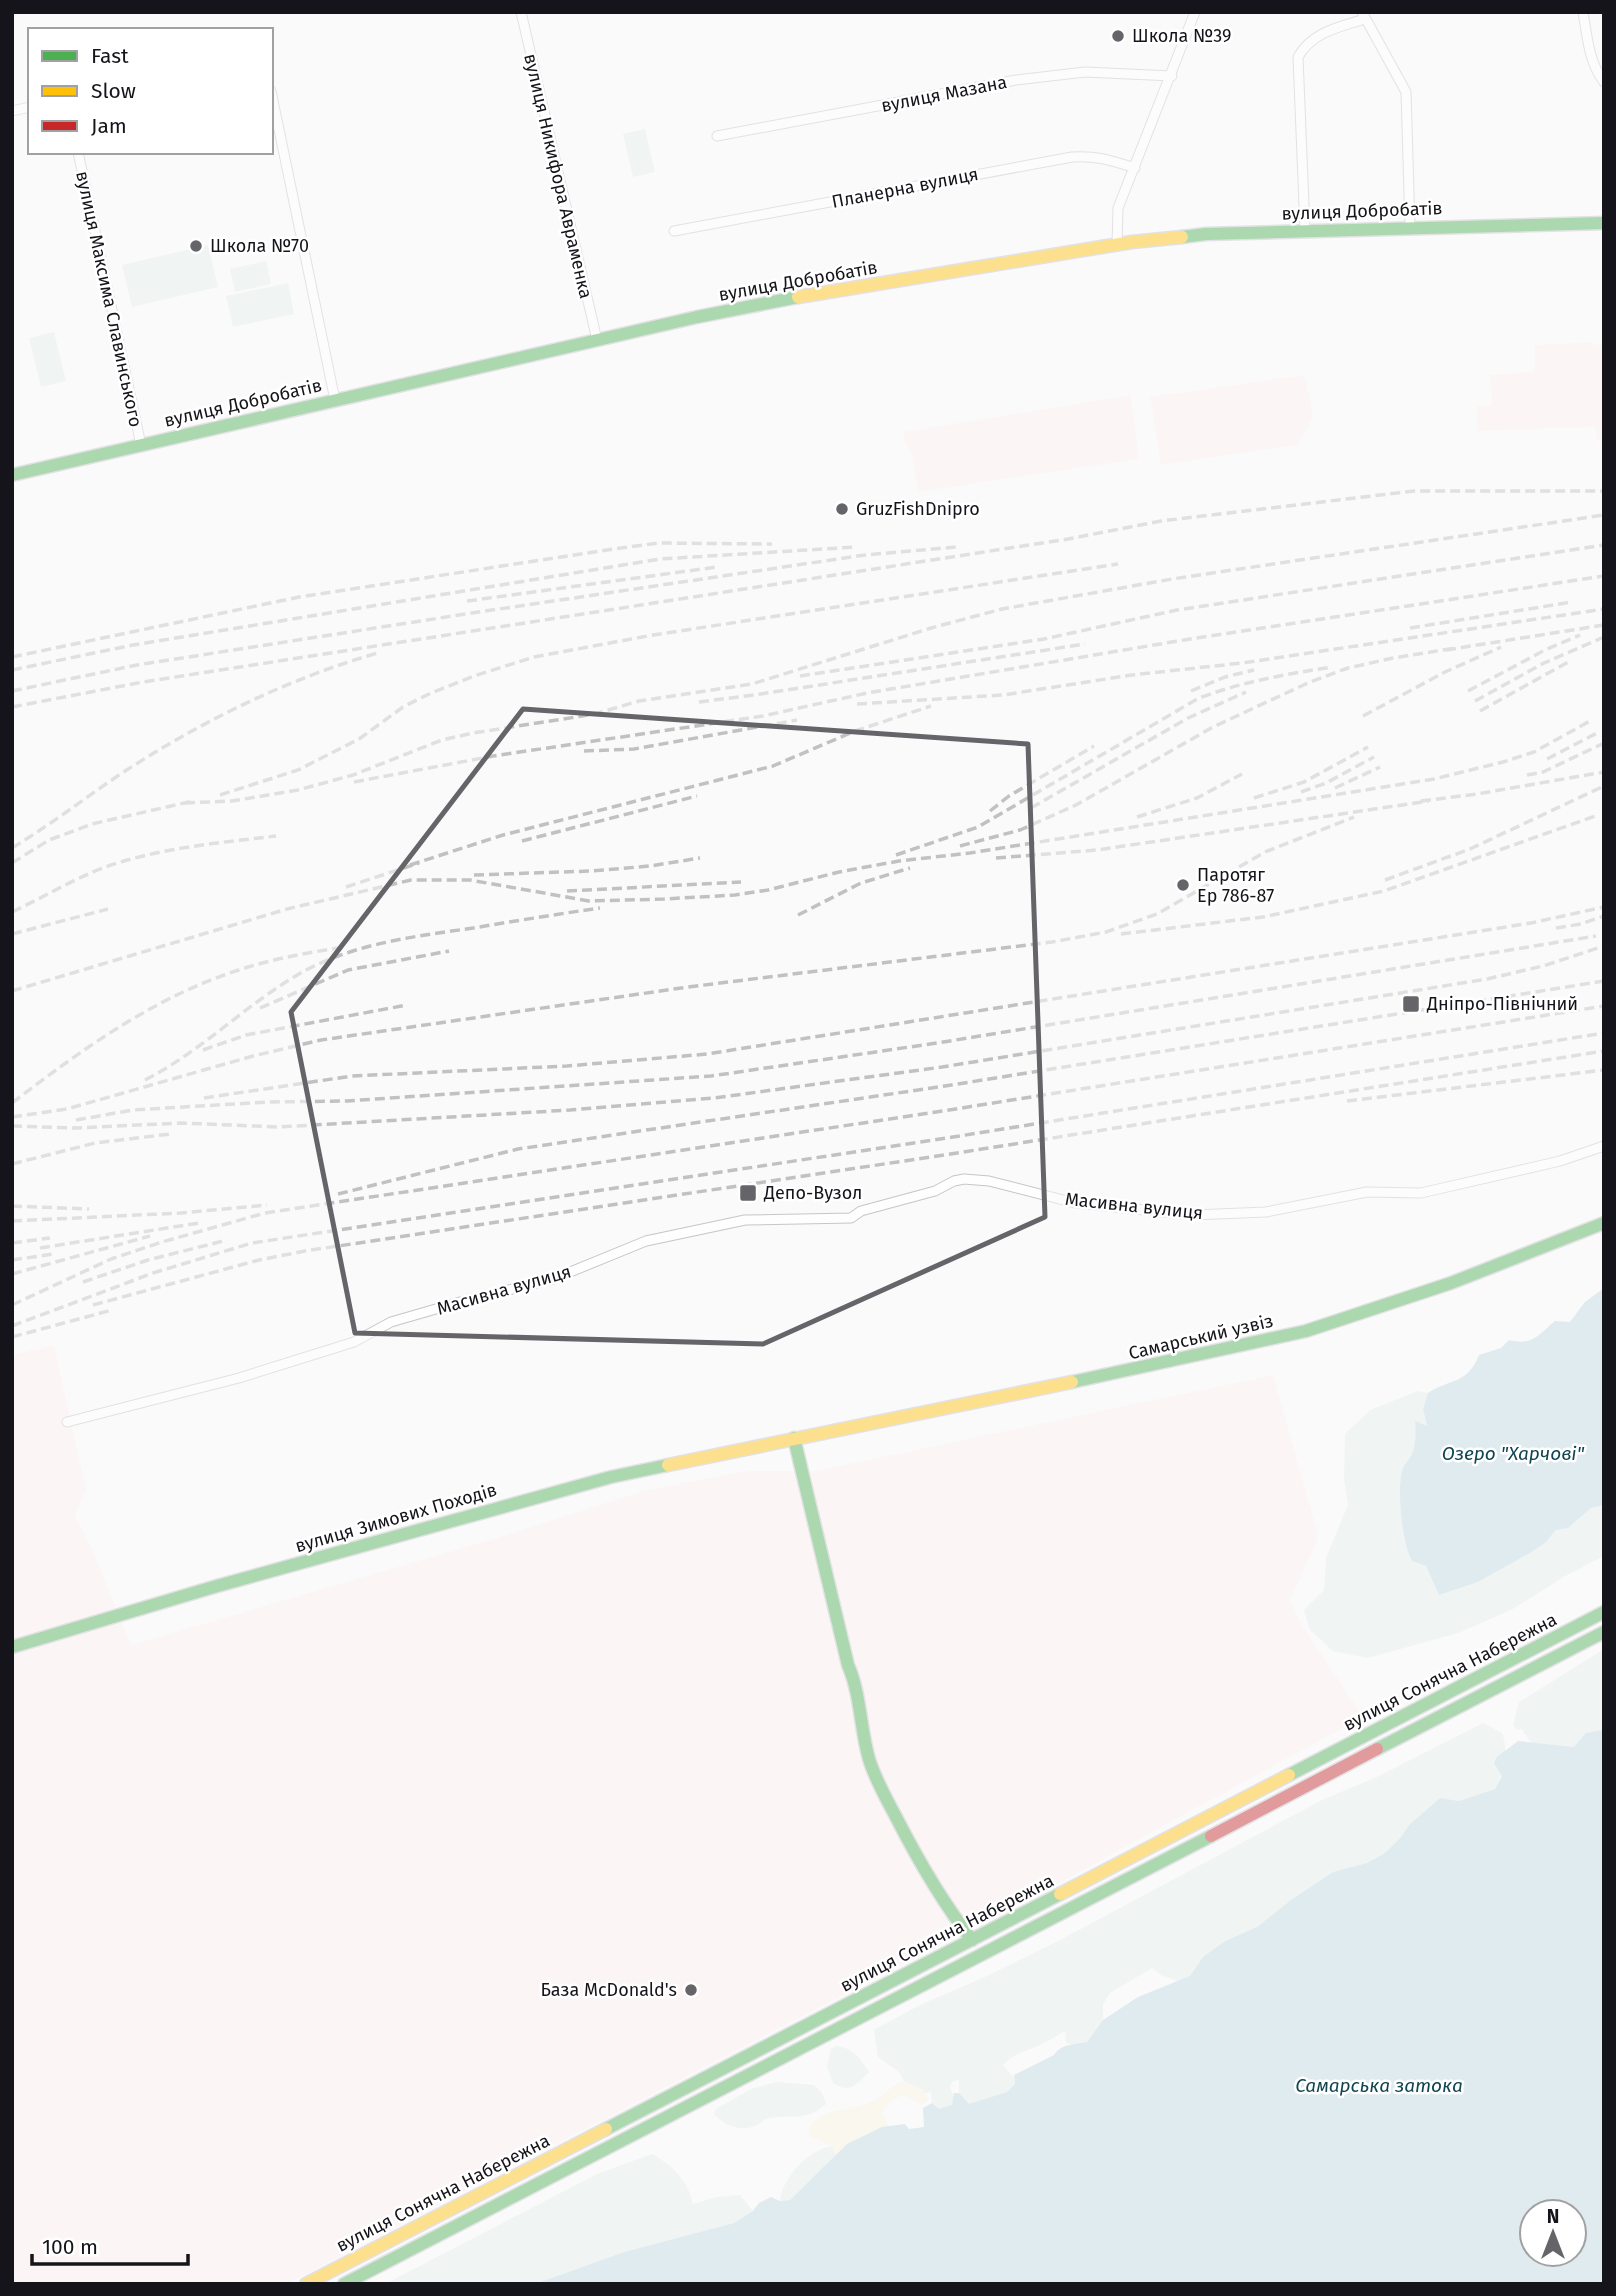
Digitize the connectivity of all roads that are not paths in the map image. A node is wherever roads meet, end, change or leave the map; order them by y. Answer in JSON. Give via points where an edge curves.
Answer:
{"nodes":[{"id":1,"x":521,"y":12,"type":"edge"},
{"id":2,"x":1195,"y":12,"type":"edge"},
{"id":3,"x":1583,"y":12,"type":"edge"},
{"id":4,"x":1363,"y":16,"type":"edge"},
{"id":5,"x":1172,"y":76,"type":"junction"},
{"id":6,"x":1604,"y":82,"type":"edge"},
{"id":7,"x":273,"y":101,"type":"edge"},
{"id":8,"x":717,"y":136,"type":"dead end"},
{"id":9,"x":78,"y":154,"type":"edge"},
{"id":10,"x":1135,"y":168,"type":"junction"},
{"id":11,"x":1604,"y":223,"type":"edge"},
{"id":12,"x":1410,"y":227,"type":"junction"},
{"id":13,"x":1305,"y":230,"type":"junction"},
{"id":14,"x":674,"y":231,"type":"dead end"},
{"id":15,"x":1117,"y":245,"type":"junction"},
{"id":16,"x":597,"y":340,"type":"junction"},
{"id":17,"x":335,"y":400,"type":"junction"},
{"id":18,"x":141,"y":445,"type":"junction"},
{"id":19,"x":12,"y":475,"type":"edge"},
{"id":20,"x":1604,"y":1146,"type":"edge"},
{"id":21,"x":1604,"y":1223,"type":"edge"},
{"id":22,"x":67,"y":1422,"type":"dead end"},
{"id":23,"x":794,"y":1438,"type":"junction"},
{"id":24,"x":1604,"y":1612,"type":"edge"},
{"id":25,"x":1604,"y":1632,"type":"edge"},
{"id":26,"x":12,"y":1647,"type":"edge"},
{"id":27,"x":971,"y":1940,"type":"junction"},
{"id":28,"x":306,"y":2284,"type":"edge"},
{"id":29,"x":344,"y":2284,"type":"edge"}],
"edges":[{"from":1,"to":16,"type":"street","name":"вулиця Никифора Авраменка"},
{"from":2,"to":5,"type":"street"},
{"from":3,"to":6,"type":"street"},
{"from":4,"to":12,"type":"street","via":[[1406,92]]},
{"from":4,"to":13,"type":"street","via":[[1312,39],[1298,57]]},
{"from":5,"to":8,"type":"street","name":"вулиця Мазана","via":[[1085,72],[1030,79]]},
{"from":5,"to":10,"type":"street"},
{"from":7,"to":17,"type":"street"},
{"from":9,"to":18,"type":"street","name":"вулиця Максима Славинського"},
{"from":10,"to":14,"type":"street","name":"Планерна вулиця","via":[[1100,157],[1072,157]]},
{"from":10,"to":15,"type":"street","via":[[1118,208]]},
{"from":11,"to":12,"type":"main road","name":"вулиця Добробатів"},
{"from":12,"to":13,"type":"main road","name":"вулиця Добробатів"},
{"from":13,"to":15,"type":"main road","name":"вулиця Добробатів","via":[[1206,234]]},
{"from":15,"to":16,"type":"main road","name":"вулиця Добробатів","via":[[800,297]]},
{"from":16,"to":17,"type":"main road","name":"вулиця Добробатів"},
{"from":17,"to":18,"type":"main road","name":"вулиця Добробатів"},
{"from":18,"to":19,"type":"main road","name":"вулиця Добробатів"},
{"from":20,"to":22,"type":"street","name":"Масивна вулиця","via":[[1560,1161],[1421,1193],[1367,1192],[1266,1212],[1193,1215],[1074,1203],[989,1181],[954,1181],[851,1217],[745,1220],[646,1241],[553,1279],[391,1322],[354,1342],[239,1378]]},
{"from":21,"to":23,"type":"main road","name":"Самарський узвіз","via":[[1451,1283],[1306,1331]]},
{"from":23,"to":26,"type":"main road","name":"вулиця Зимових Походів","via":[[557,1491]]},
{"from":23,"to":27,"type":"main road","via":[[858,1691],[864,1746],[872,1771],[924,1872]]},
{"from":24,"to":27,"type":"main road","name":"вулиця Сонячна Набережна"},
{"from":25,"to":29,"type":"main road","name":"вулиця Сонячна Набережна"},
{"from":27,"to":28,"type":"main road","name":"вулиця Сонячна Набережна"}]}
